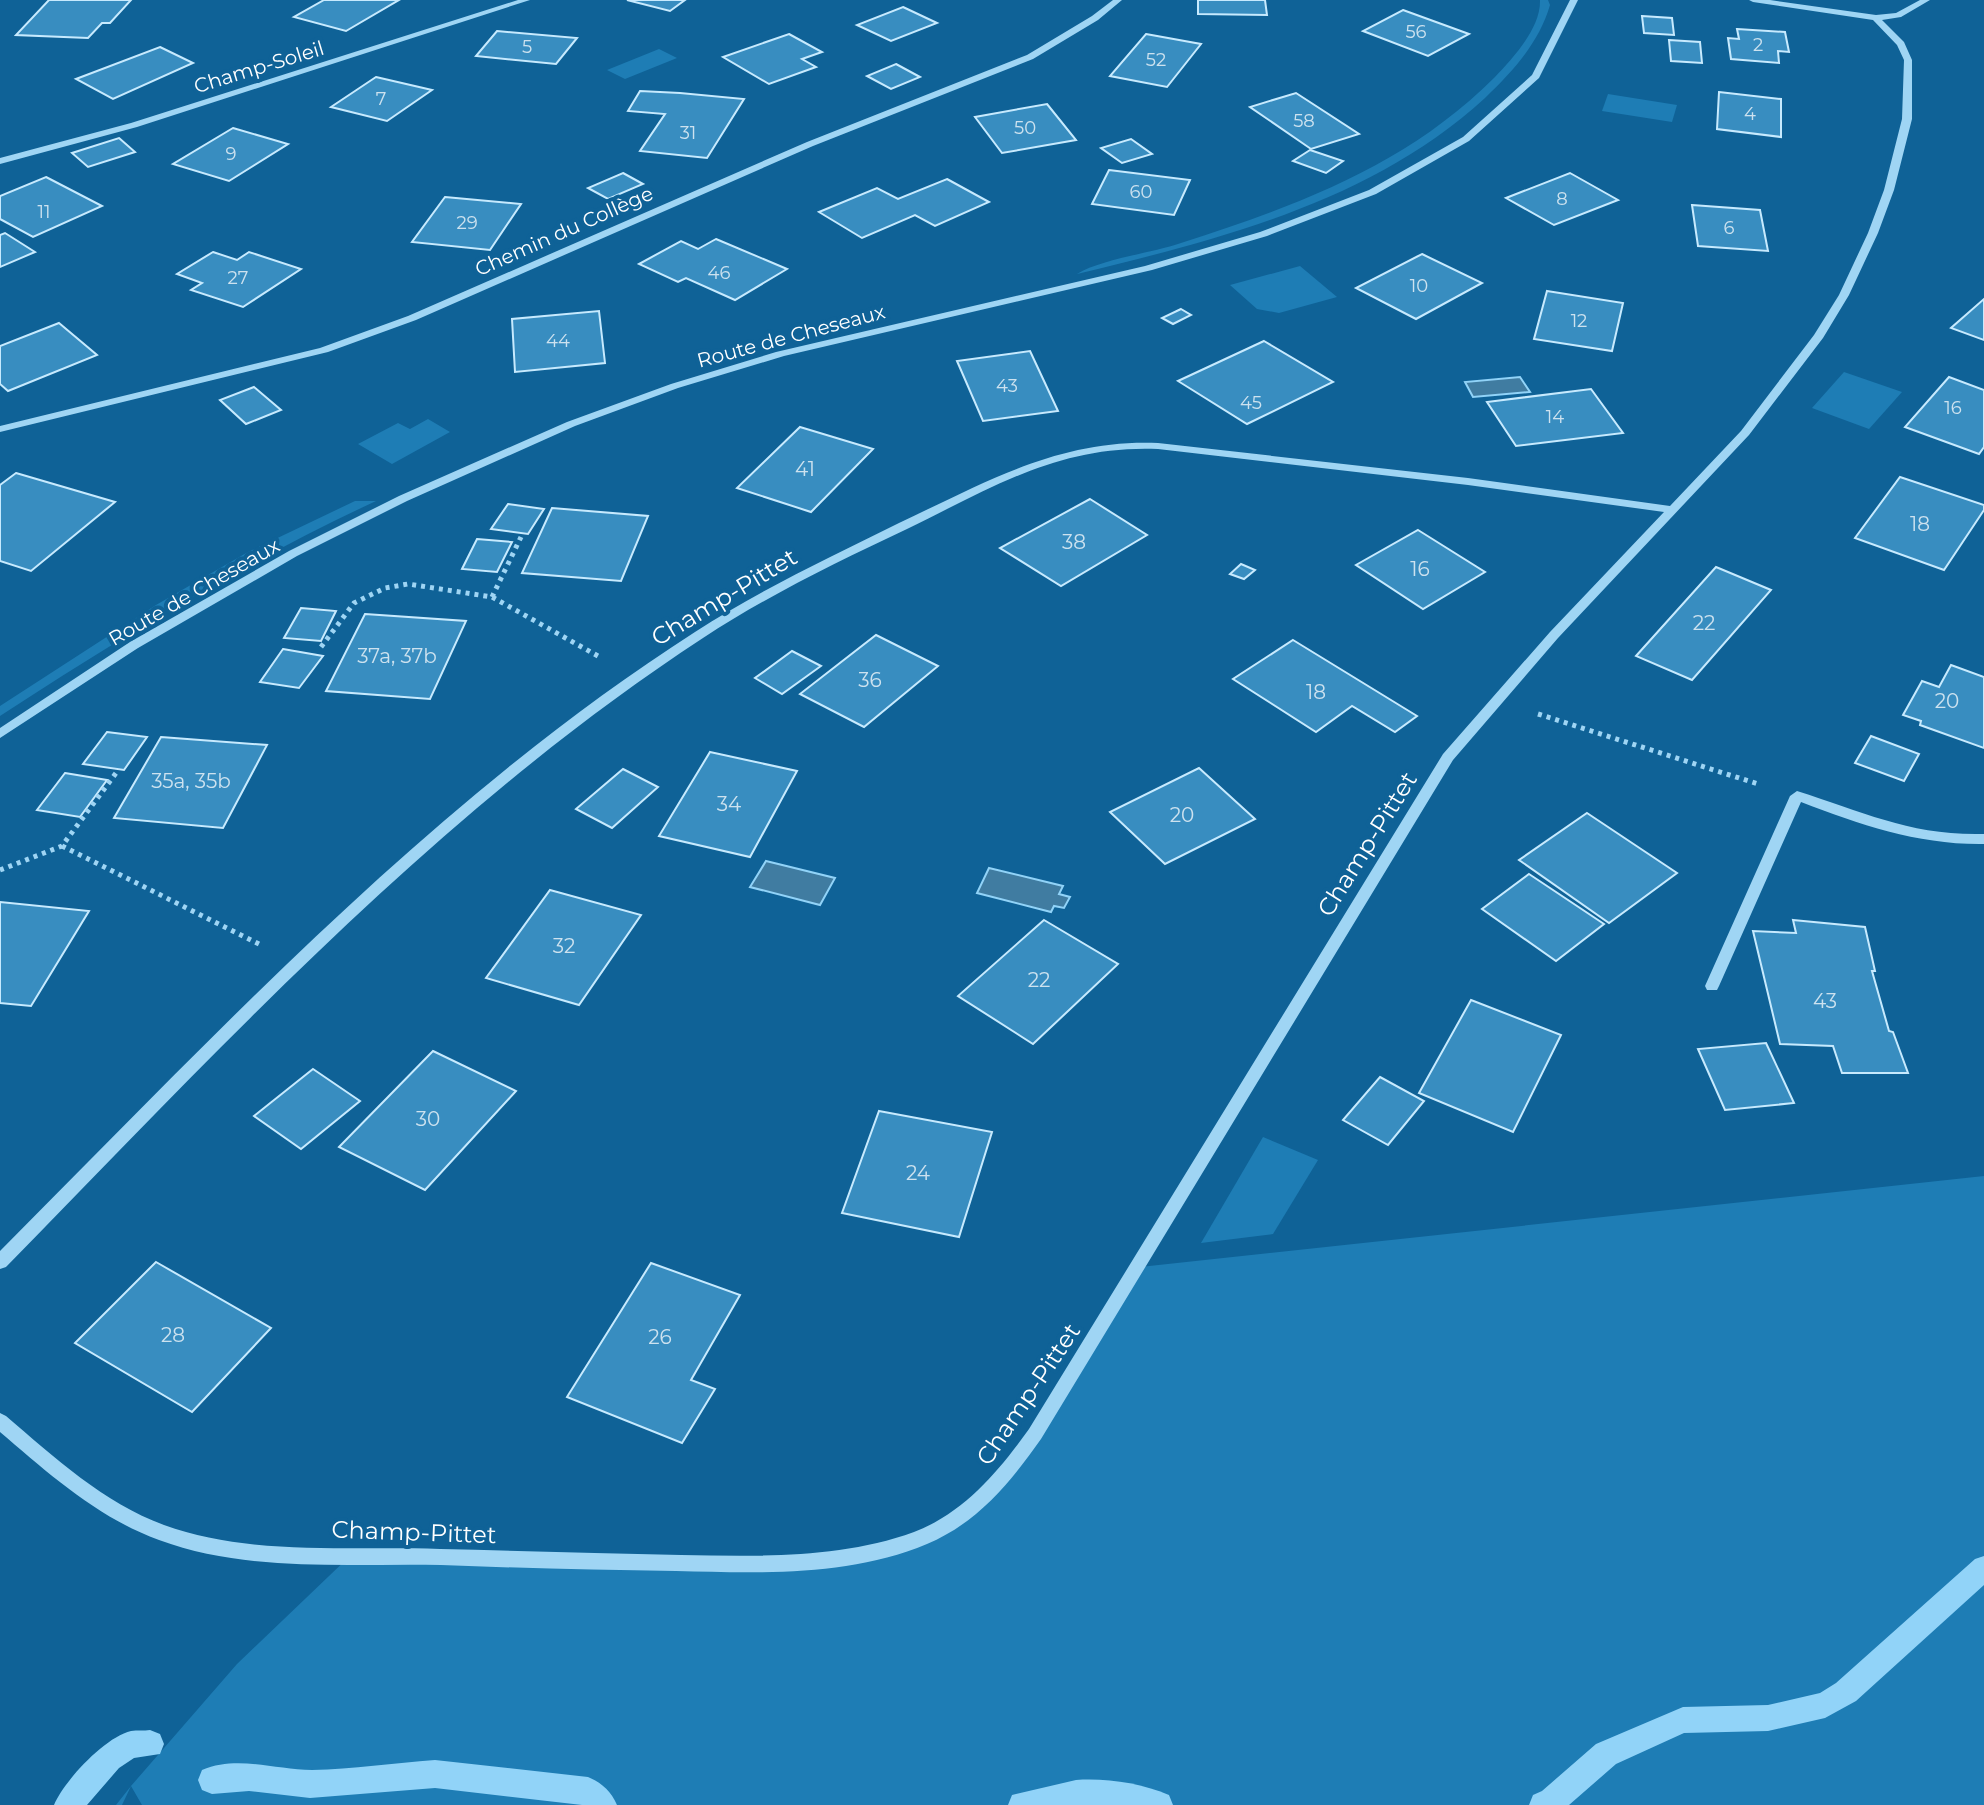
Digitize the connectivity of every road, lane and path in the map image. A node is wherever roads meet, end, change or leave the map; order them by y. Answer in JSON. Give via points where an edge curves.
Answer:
{"nodes":[{"id":1,"x":523,"y":0,"type":"edge"},
{"id":2,"x":1118,"y":0,"type":"edge"},
{"id":3,"x":1574,"y":0,"type":"edge"},
{"id":4,"x":1753,"y":0,"type":"edge"},
{"id":5,"x":1926,"y":0,"type":"edge"},
{"id":6,"x":1876,"y":18,"type":"junction"},
{"id":7,"x":0,"y":161,"type":"edge"},
{"id":8,"x":0,"y":429,"type":"edge"},
{"id":9,"x":1674,"y":510,"type":"junction"},
{"id":10,"x":521,"y":537,"type":"dead end"},
{"id":11,"x":492,"y":597,"type":"junction"},
{"id":12,"x":321,"y":647,"type":"dead end"},
{"id":13,"x":638,"y":678,"type":"junction"},
{"id":14,"x":1496,"y":701,"type":"junction"},
{"id":15,"x":0,"y":734,"type":"edge"},
{"id":16,"x":116,"y":773,"type":"dead end"},
{"id":17,"x":1797,"y":796,"type":"junction"},
{"id":18,"x":1984,"y":839,"type":"edge"},
{"id":19,"x":62,"y":846,"type":"junction"},
{"id":20,"x":0,"y":870,"type":"edge"},
{"id":21,"x":298,"y":964,"type":"junction"},
{"id":22,"x":1712,"y":986,"type":"dead end"},
{"id":23,"x":0,"y":1262,"type":"edge"},
{"id":24,"x":0,"y":1421,"type":"edge"}],
"edges":[{"from":1,"to":7,"type":"street","name":"Champ-Soleil","via":[[134,125]]},
{"from":2,"to":8,"type":"street","name":"Chemin du Collège","via":[[1030,57],[780,156],[412,318],[324,350]]},
{"from":3,"to":15,"type":"street","name":"Route de Cheseaux","via":[[1553,53],[1503,110],[1391,183],[1277,232],[1205,255],[769,357],[575,423],[370,514],[248,578],[132,646]]},
{"from":4,"to":6,"type":"street"},
{"from":5,"to":6,"type":"street","via":[[1898,15]]},
{"from":6,"to":9,"type":"street","name":"Champ-Pittet","via":[[1901,44],[1908,60],[1908,104],[1889,190],[1873,233],[1844,295],[1811,347],[1745,433]]},
{"from":9,"to":13,"type":"street","name":"Champ-Pittet","via":[[1432,476],[1155,447],[1096,447],[1048,458],[784,585]]},
{"from":9,"to":14,"type":"street","name":"Champ-Pittet"},
{"from":10,"to":11,"type":"path"},
{"from":11,"to":12,"type":"path","via":[[408,584],[385,588],[354,603]]},
{"from":11,"to":13,"type":"path"},
{"from":13,"to":21,"type":"street","name":"Champ-Pittet","via":[[472,807]]},
{"from":14,"to":17,"type":"path"},
{"from":14,"to":24,"type":"street","name":"Champ-Pittet","via":[[1448,757],[1035,1434],[983,1498],[955,1521],[920,1538],[790,1564],[243,1550],[185,1540],[140,1523],[74,1484]]},
{"from":16,"to":19,"type":"path"},
{"from":17,"to":18,"type":"street","via":[[1879,826]]},
{"from":17,"to":22,"type":"street"},
{"from":19,"to":20,"type":"path"},
{"from":19,"to":21,"type":"path"},
{"from":21,"to":23,"type":"street","name":"Champ-Pittet"}]}
